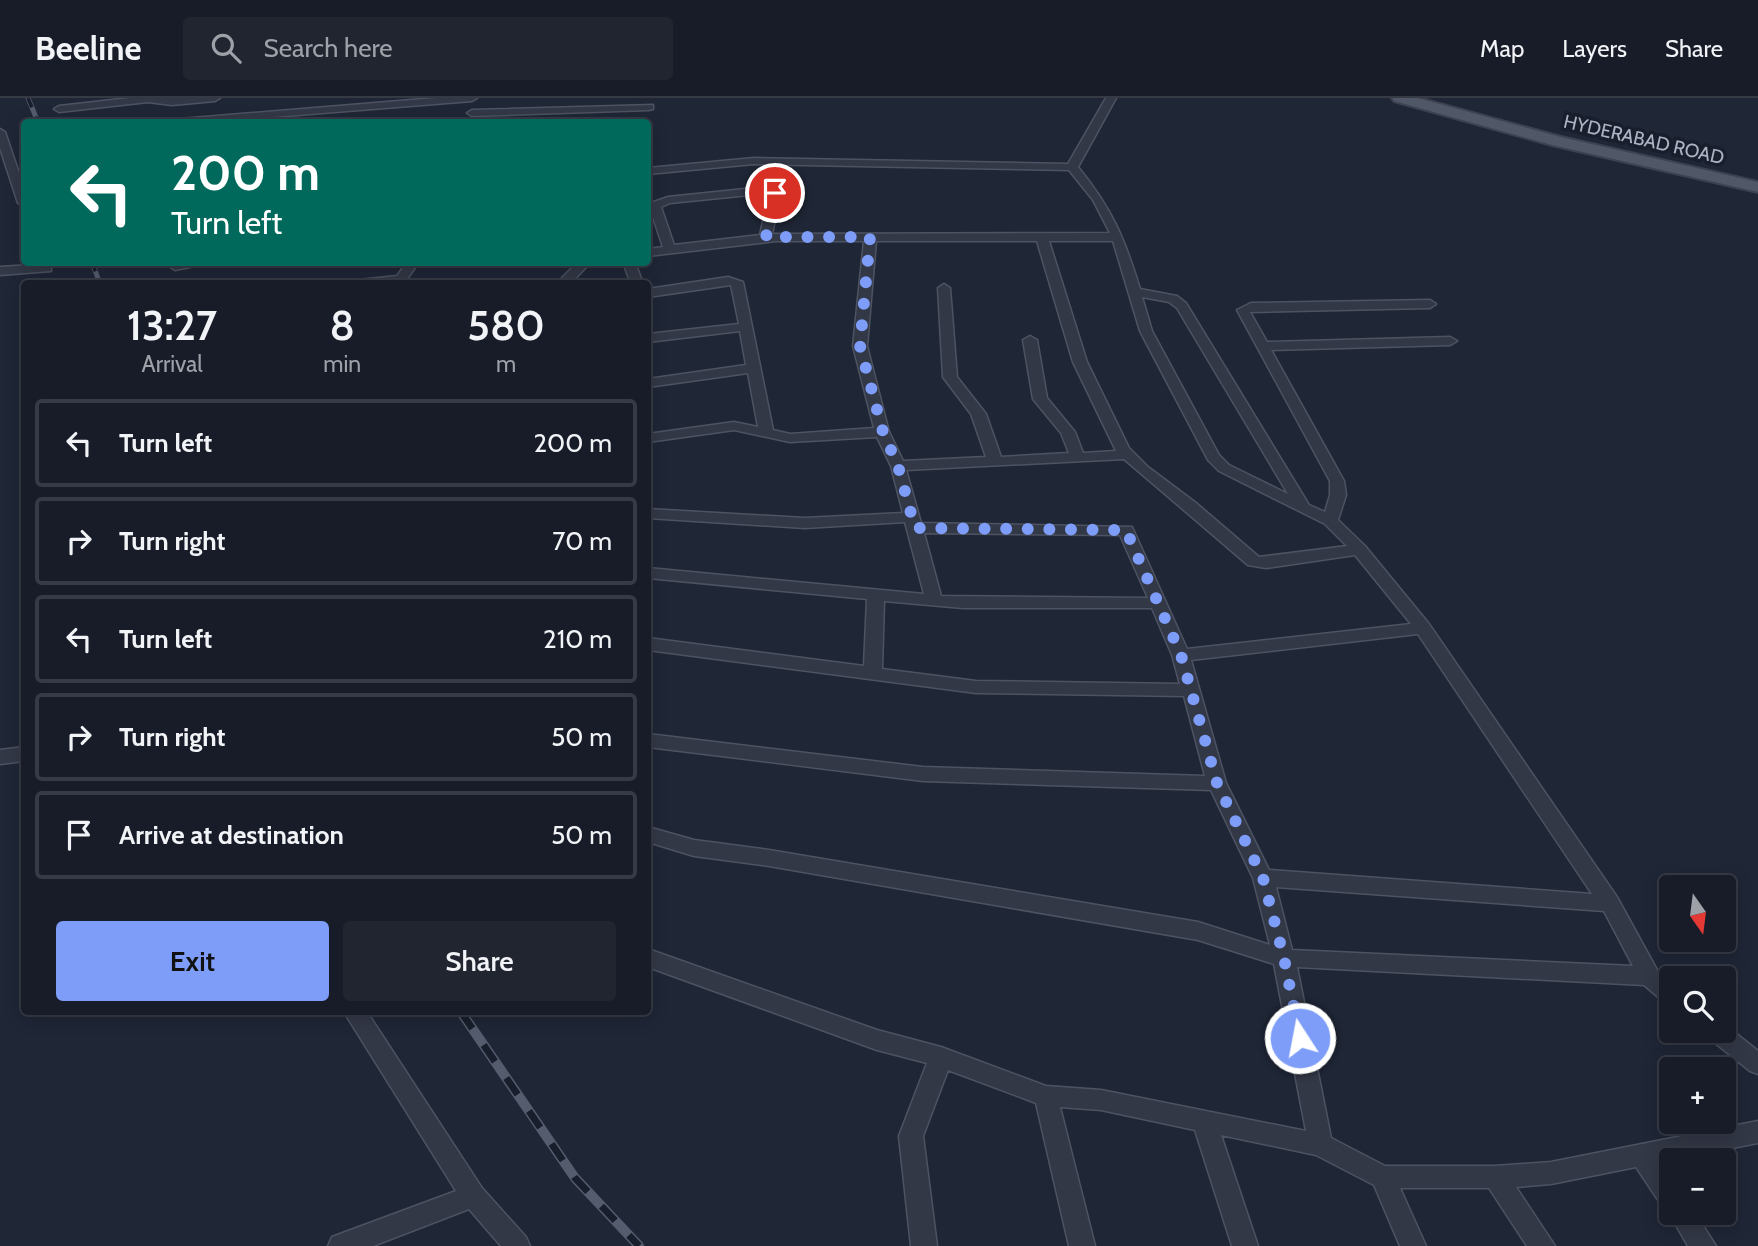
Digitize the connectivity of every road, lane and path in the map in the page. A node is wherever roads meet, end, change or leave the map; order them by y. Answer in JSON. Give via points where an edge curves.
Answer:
{"nodes":[{"id":1,"x":215,"y":98,"type":"edge"},
{"id":2,"x":472,"y":98,"type":"edge"},
{"id":3,"x":1111,"y":98,"type":"edge"},
{"id":4,"x":1399,"y":98,"type":"edge"},
{"id":5,"x":1426,"y":98,"type":"edge"},
{"id":6,"x":649,"y":107,"type":"dead end"},
{"id":7,"x":59,"y":109,"type":"dead end"},
{"id":8,"x":471,"y":118,"type":"edge"},
{"id":9,"x":216,"y":119,"type":"edge"},
{"id":10,"x":0,"y":132,"type":"edge"},
{"id":11,"x":4,"y":158,"type":"edge"},
{"id":12,"x":1072,"y":167,"type":"junction"},
{"id":13,"x":651,"y":172,"type":"edge"},
{"id":14,"x":1758,"y":178,"type":"edge"},
{"id":15,"x":1758,"y":187,"type":"edge"},
{"id":16,"x":21,"y":196,"type":"edge"},
{"id":17,"x":766,"y":237,"type":"junction"},
{"id":18,"x":870,"y":237,"type":"junction"},
{"id":19,"x":1118,"y":237,"type":"junction"},
{"id":20,"x":1042,"y":238,"type":"junction"},
{"id":21,"x":670,"y":250,"type":"junction"},
{"id":22,"x":651,"y":253,"type":"edge"},
{"id":23,"x":38,"y":266,"type":"edge"},
{"id":24,"x":581,"y":266,"type":"edge"},
{"id":25,"x":0,"y":271,"type":"edge"},
{"id":26,"x":566,"y":280,"type":"edge"},
{"id":27,"x":944,"y":288,"type":"dead end"},
{"id":28,"x":1133,"y":291,"type":"junction"},
{"id":29,"x":651,"y":293,"type":"edge"},
{"id":30,"x":1430,"y":304,"type":"dead end"},
{"id":31,"x":744,"y":327,"type":"junction"},
{"id":32,"x":651,"y":338,"type":"edge"},
{"id":33,"x":1030,"y":340,"type":"dead end"},
{"id":34,"x":1450,"y":341,"type":"dead end"},
{"id":35,"x":1261,"y":346,"type":"junction"},
{"id":36,"x":754,"y":368,"type":"junction"},
{"id":37,"x":651,"y":383,"type":"edge"},
{"id":38,"x":883,"y":432,"type":"junction"},
{"id":39,"x":766,"y":433,"type":"junction"},
{"id":40,"x":651,"y":438,"type":"edge"},
{"id":41,"x":1126,"y":455,"type":"junction"},
{"id":42,"x":1078,"y":458,"type":"junction"},
{"id":43,"x":995,"y":462,"type":"junction"},
{"id":44,"x":898,"y":466,"type":"junction"},
{"id":45,"x":1303,"y":508,"type":"junction"},
{"id":46,"x":651,"y":514,"type":"edge"},
{"id":47,"x":1330,"y":521,"type":"junction"},
{"id":48,"x":913,"y":523,"type":"junction"},
{"id":49,"x":1359,"y":549,"type":"junction"},
{"id":50,"x":651,"y":573,"type":"edge"},
{"id":51,"x":876,"y":593,"type":"junction"},
{"id":52,"x":934,"y":600,"type":"junction"},
{"id":53,"x":1160,"y":603,"type":"junction"},
{"id":54,"x":1423,"y":628,"type":"junction"},
{"id":55,"x":651,"y":643,"type":"edge"},
{"id":56,"x":1181,"y":655,"type":"junction"},
{"id":57,"x":873,"y":672,"type":"junction"},
{"id":58,"x":1191,"y":690,"type":"junction"},
{"id":59,"x":651,"y":741,"type":"edge"},
{"id":60,"x":21,"y":754,"type":"edge"},
{"id":61,"x":0,"y":757,"type":"edge"},
{"id":62,"x":1217,"y":783,"type":"junction"},
{"id":63,"x":651,"y":836,"type":"edge"},
{"id":64,"x":1263,"y":878,"type":"junction"},
{"id":65,"x":1610,"y":903,"type":"junction"},
{"id":66,"x":1284,"y":958,"type":"junction"},
{"id":67,"x":651,"y":959,"type":"edge"},
{"id":68,"x":1649,"y":976,"type":"junction"},
{"id":69,"x":1659,"y":984,"type":"edge"},
{"id":70,"x":357,"y":1015,"type":"edge"},
{"id":71,"x":1732,"y":1043,"type":"edge"},
{"id":72,"x":941,"y":1057,"type":"junction"},
{"id":73,"x":1758,"y":1064,"type":"edge"},
{"id":74,"x":1046,"y":1096,"type":"junction"},
{"id":75,"x":1205,"y":1121,"type":"junction"},
{"id":76,"x":1758,"y":1132,"type":"edge"},
{"id":77,"x":1320,"y":1145,"type":"junction"},
{"id":78,"x":1642,"y":1155,"type":"junction"},
{"id":79,"x":1383,"y":1177,"type":"junction"},
{"id":80,"x":1495,"y":1177,"type":"junction"},
{"id":81,"x":1659,"y":1180,"type":"edge"},
{"id":82,"x":473,"y":1196,"type":"junction"},
{"id":83,"x":1689,"y":1225,"type":"edge"},
{"id":84,"x":341,"y":1246,"type":"edge"},
{"id":85,"x":517,"y":1246,"type":"edge"},
{"id":86,"x":924,"y":1246,"type":"edge"},
{"id":87,"x":1082,"y":1246,"type":"edge"},
{"id":88,"x":1245,"y":1246,"type":"edge"},
{"id":89,"x":1413,"y":1246,"type":"edge"},
{"id":90,"x":1542,"y":1246,"type":"edge"},
{"id":91,"x":1703,"y":1246,"type":"edge"}],
"edges":[{"from":1,"to":7,"type":"street","via":[[148,99]]},
{"from":2,"to":8,"type":"street"},
{"from":2,"to":9,"type":"street"},
{"from":3,"to":12,"type":"street"},
{"from":4,"to":15,"type":"main road","name":"HYDERABAD ROAD"},
{"from":5,"to":14,"type":"main road","name":"HYDERABAD ROAD"},
{"from":6,"to":8,"type":"street"},
{"from":10,"to":11,"type":"street"},
{"from":11,"to":16,"type":"street"},
{"from":12,"to":13,"type":"street","via":[[754,161]]},
{"from":12,"to":19,"type":"street","via":[[1098,199]]},
{"from":17,"to":18,"type":"street"},
{"from":17,"to":21,"type":"street"},
{"from":17,"to":21,"type":"street","via":[[773,189],[668,200],[655,205]]},
{"from":18,"to":20,"type":"street"},
{"from":18,"to":38,"type":"street","via":[[860,346]]},
{"from":19,"to":20,"type":"street"},
{"from":19,"to":28,"type":"street"},
{"from":20,"to":41,"type":"street","via":[[1080,362]]},
{"from":21,"to":22,"type":"street"},
{"from":23,"to":25,"type":"street"},
{"from":24,"to":26,"type":"street"},
{"from":27,"to":43,"type":"street","via":[[950,377],[981,419]]},
{"from":28,"to":45,"type":"street","via":[[1173,299],[1182,306]]},
{"from":28,"to":45,"type":"street","via":[[1146,331],[1213,457],[1224,468]]},
{"from":29,"to":31,"type":"street","via":[[734,281]]},
{"from":30,"to":35,"type":"street","via":[[1245,309],[1242,314]]},
{"from":31,"to":32,"type":"street"},
{"from":31,"to":36,"type":"street"},
{"from":33,"to":42,"type":"street","via":[[1040,399],[1068,432]]},
{"from":34,"to":35,"type":"street"},
{"from":35,"to":47,"type":"street","via":[[1337,481]]},
{"from":36,"to":37,"type":"street"},
{"from":36,"to":39,"type":"street"},
{"from":38,"to":39,"type":"street","via":[[800,438]]},
{"from":38,"to":44,"type":"street"},
{"from":39,"to":40,"type":"street","via":[[734,426]]},
{"from":41,"to":42,"type":"street"},
{"from":41,"to":49,"type":"street","via":[[1254,561]]},
{"from":42,"to":43,"type":"street"},
{"from":43,"to":44,"type":"street"},
{"from":44,"to":48,"type":"street"},
{"from":45,"to":47,"type":"street"},
{"from":46,"to":48,"type":"street","via":[[805,523]]},
{"from":47,"to":49,"type":"street"},
{"from":48,"to":52,"type":"street"},
{"from":48,"to":53,"type":"street","via":[[1126,530]]},
{"from":49,"to":54,"type":"street"},
{"from":50,"to":51,"type":"street"},
{"from":51,"to":52,"type":"street"},
{"from":51,"to":57,"type":"street"},
{"from":52,"to":53,"type":"street"},
{"from":53,"to":56,"type":"street"},
{"from":54,"to":56,"type":"street"},
{"from":54,"to":65,"type":"street"},
{"from":55,"to":57,"type":"street"},
{"from":56,"to":58,"type":"street"},
{"from":57,"to":58,"type":"street","via":[[976,687]]},
{"from":58,"to":62,"type":"street"},
{"from":59,"to":62,"type":"street","via":[[923,774]]},
{"from":60,"to":61,"type":"street"},
{"from":62,"to":64,"type":"street"},
{"from":63,"to":66,"type":"street","via":[[694,848],[1198,932]]},
{"from":64,"to":65,"type":"street"},
{"from":64,"to":66,"type":"street"},
{"from":65,"to":68,"type":"street"},
{"from":66,"to":68,"type":"street"},
{"from":66,"to":77,"type":"street"},
{"from":67,"to":72,"type":"street","via":[[877,1040]]},
{"from":68,"to":69,"type":"street"},
{"from":70,"to":82,"type":"street"},
{"from":71,"to":73,"type":"street"},
{"from":72,"to":74,"type":"street"},
{"from":72,"to":86,"type":"street","via":[[911,1136]]},
{"from":74,"to":75,"type":"street","via":[[1101,1100]]},
{"from":74,"to":87,"type":"street"},
{"from":75,"to":77,"type":"street"},
{"from":75,"to":88,"type":"street"},
{"from":76,"to":78,"type":"street"},
{"from":77,"to":79,"type":"street"},
{"from":78,"to":80,"type":"street","via":[[1551,1173]]},
{"from":78,"to":81,"type":"street"},
{"from":79,"to":80,"type":"street"},
{"from":79,"to":89,"type":"street"},
{"from":80,"to":90,"type":"street"},
{"from":82,"to":84,"type":"street"},
{"from":82,"to":85,"type":"street"},
{"from":83,"to":91,"type":"street"}]}
